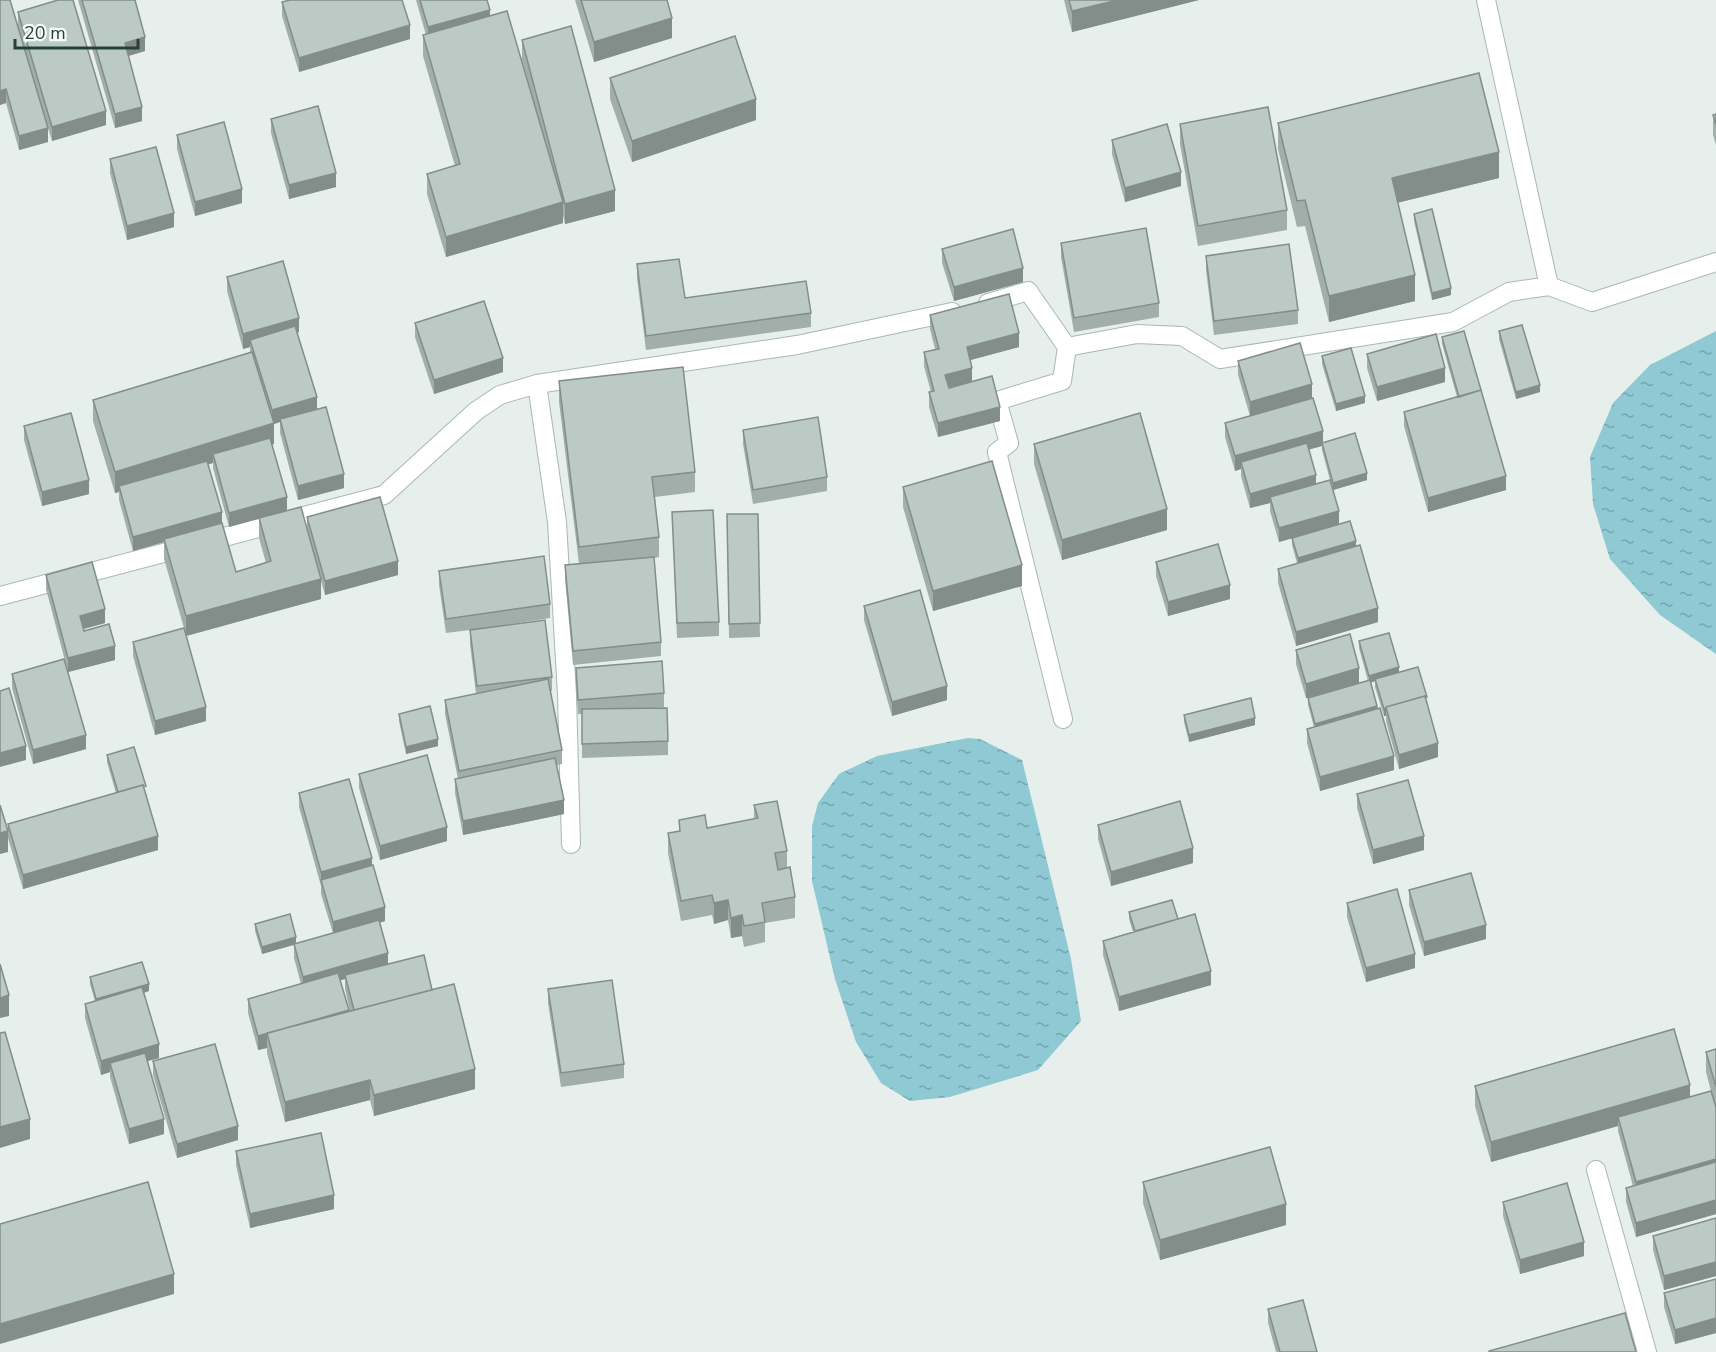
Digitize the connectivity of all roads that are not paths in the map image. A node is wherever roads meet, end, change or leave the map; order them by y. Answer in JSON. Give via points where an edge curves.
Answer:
{"nodes":[{"id":1,"x":1486,"y":0,"type":"edge"},
{"id":2,"x":1716,"y":262,"type":"edge"},
{"id":3,"x":1549,"y":286,"type":"junction"},
{"id":4,"x":1067,"y":347,"type":"junction"},
{"id":5,"x":537,"y":384,"type":"junction"},
{"id":6,"x":0,"y":596,"type":"edge"},
{"id":7,"x":1063,"y":719,"type":"dead end"},
{"id":8,"x":571,"y":844,"type":"dead end"},
{"id":9,"x":1596,"y":1170,"type":"dead end"},
{"id":10,"x":1647,"y":1352,"type":"edge"}],
"edges":[{"from":1,"to":3,"type":"street"},
{"from":2,"to":3,"type":"street","via":[[1592,302]]},
{"from":3,"to":4,"type":"street","via":[[1509,292],[1452,322],[1220,359],[1182,336],[1137,334]]},
{"from":4,"to":5,"type":"street","via":[[1028,291],[958,311],[797,345]]},
{"from":4,"to":7,"type":"street","via":[[1062,381],[997,401],[1009,443],[997,452]]},
{"from":5,"to":6,"type":"street","via":[[500,395],[476,411],[384,495]]},
{"from":5,"to":8,"type":"street","via":[[558,522]]},
{"from":9,"to":10,"type":"street"}]}
